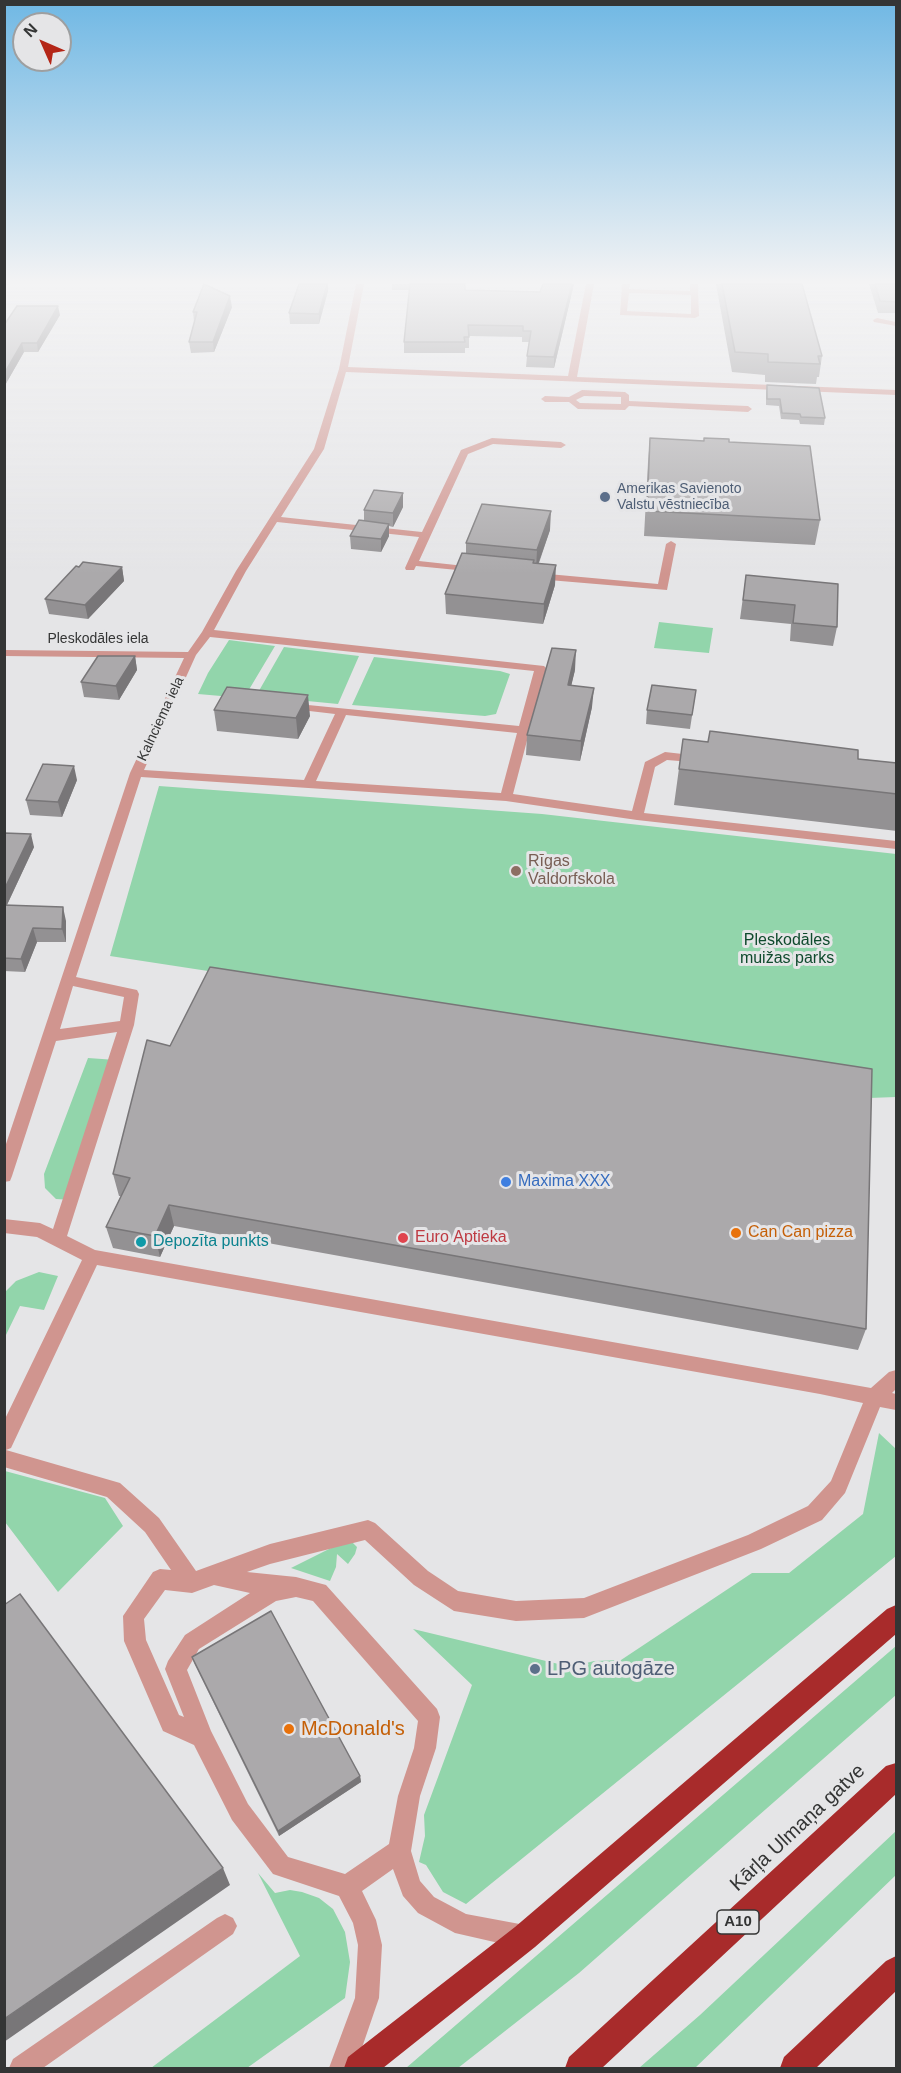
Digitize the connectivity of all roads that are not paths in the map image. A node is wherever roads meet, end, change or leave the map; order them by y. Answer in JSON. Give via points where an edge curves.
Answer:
{"nodes":[{"id":1,"x":339,"y":381,"type":"edge"},
{"id":2,"x":619,"y":381,"type":"edge"},
{"id":3,"x":626,"y":381,"type":"junction"},
{"id":4,"x":897,"y":393,"type":"edge"},
{"id":5,"x":545,"y":399,"type":"dead end"},
{"id":6,"x":625,"y":399,"type":"junction"},
{"id":7,"x":748,"y":409,"type":"dead end"},
{"id":8,"x":561,"y":444,"type":"dead end"},
{"id":9,"x":274,"y":519,"type":"junction"},
{"id":10,"x":425,"y":535,"type":"junction"},
{"id":11,"x":671,"y":544,"type":"dead end"},
{"id":12,"x":480,"y":570,"type":"edge"},
{"id":13,"x":526,"y":575,"type":"edge"},
{"id":14,"x":207,"y":633,"type":"junction"},
{"id":15,"x":4,"y":653,"type":"edge"},
{"id":16,"x":191,"y":655,"type":"junction"},
{"id":17,"x":279,"y":705,"type":"edge"},
{"id":18,"x":342,"y":711,"type":"junction"},
{"id":19,"x":523,"y":730,"type":"junction"},
{"id":20,"x":711,"y":762,"type":"edge"},
{"id":21,"x":136,"y":773,"type":"junction"},
{"id":22,"x":308,"y":784,"type":"junction"},
{"id":23,"x":506,"y":797,"type":"junction"},
{"id":24,"x":637,"y":816,"type":"junction"},
{"id":25,"x":897,"y":845,"type":"edge"},
{"id":26,"x":68,"y":980,"type":"junction"},
{"id":27,"x":127,"y":1025,"type":"junction"},
{"id":28,"x":50,"y":1036,"type":"junction"},
{"id":29,"x":4,"y":1176,"type":"edge"},
{"id":30,"x":4,"y":1226,"type":"edge"},
{"id":31,"x":57,"y":1240,"type":"junction"},
{"id":32,"x":92,"y":1257,"type":"junction"},
{"id":33,"x":897,"y":1378,"type":"edge"},
{"id":34,"x":875,"y":1396,"type":"junction"},
{"id":35,"x":897,"y":1402,"type":"edge"},
{"id":36,"x":4,"y":1442,"type":"edge"},
{"id":37,"x":4,"y":1458,"type":"edge"},
{"id":38,"x":214,"y":1575,"type":"junction"},
{"id":39,"x":192,"y":1583,"type":"junction"},
{"id":40,"x":296,"y":1587,"type":"junction"},
{"id":41,"x":897,"y":1618,"type":"edge"},
{"id":42,"x":202,"y":1737,"type":"junction"},
{"id":43,"x":897,"y":1776,"type":"edge"},
{"id":44,"x":399,"y":1851,"type":"junction"},
{"id":45,"x":347,"y":1887,"type":"junction"},
{"id":46,"x":225,"y":1926,"type":"dead end"},
{"id":47,"x":525,"y":1937,"type":"junction"},
{"id":48,"x":897,"y":1971,"type":"edge"},
{"id":49,"x":22,"y":2068,"type":"edge"},
{"id":50,"x":342,"y":2068,"type":"edge"},
{"id":51,"x":359,"y":2068,"type":"edge"},
{"id":52,"x":580,"y":2068,"type":"edge"},
{"id":53,"x":795,"y":2068,"type":"edge"}],
"edges":[{"from":1,"to":9,"type":"street","name":"Kalnciema iela","via":[[319,449]]},
{"from":2,"to":3,"type":"street"},
{"from":3,"to":4,"type":"street"},
{"from":3,"to":6,"type":"street"},
{"from":5,"to":6,"type":"street","via":[[571,400],[578,406],[625,407]]},
{"from":6,"to":7,"type":"street"},
{"from":8,"to":10,"type":"street","via":[[492,441],[464,452]]},
{"from":9,"to":10,"type":"street"},
{"from":9,"to":14,"type":"street","name":"Kalnciema iela"},
{"from":10,"to":12,"type":"street","via":[[411,566]]},
{"from":11,"to":13,"type":"street","via":[[663,588]]},
{"from":14,"to":16,"type":"street","name":"Kalnciema iela"},
{"from":14,"to":19,"type":"street","via":[[540,668]]},
{"from":15,"to":16,"type":"street","name":"Pleskodāles iela"},
{"from":16,"to":21,"type":"street","name":"Kalnciema iela"},
{"from":17,"to":18,"type":"street"},
{"from":18,"to":19,"type":"street"},
{"from":18,"to":22,"type":"street"},
{"from":19,"to":23,"type":"street"},
{"from":20,"to":24,"type":"street","via":[[665,756],[649,765]]},
{"from":21,"to":22,"type":"street"},
{"from":21,"to":26,"type":"street","name":"Kalnciema iela"},
{"from":22,"to":23,"type":"street"},
{"from":23,"to":24,"type":"street"},
{"from":24,"to":25,"type":"street"},
{"from":26,"to":27,"type":"street","via":[[132,994]]},
{"from":26,"to":28,"type":"street","name":"Kalnciema iela"},
{"from":27,"to":28,"type":"street"},
{"from":27,"to":31,"type":"street"},
{"from":28,"to":29,"type":"street","name":"Kalnciema iela"},
{"from":30,"to":31,"type":"street","via":[[40,1230]]},
{"from":31,"to":32,"type":"street"},
{"from":32,"to":34,"type":"street"},
{"from":32,"to":36,"type":"street"},
{"from":33,"to":34,"type":"street"},
{"from":34,"to":35,"type":"street"},
{"from":34,"to":38,"type":"street","via":[[838,1487],[815,1513],[754,1542],[584,1608],[516,1611],[454,1601],[421,1578],[368,1530],[270,1554]]},
{"from":37,"to":39,"type":"street","via":[[113,1490],[152,1525]]},
{"from":38,"to":39,"type":"street"},
{"from":38,"to":40,"type":"street","via":[[241,1582]]},
{"from":39,"to":42,"type":"street","via":[[160,1580],[133,1616],[135,1641],[171,1723]]},
{"from":40,"to":42,"type":"street","via":[[272,1591],[192,1642],[176,1669]]},
{"from":40,"to":44,"type":"street","via":[[320,1592],[429,1716],[425,1748],[409,1796]]},
{"from":41,"to":47,"type":"highway"},
{"from":42,"to":45,"type":"street","via":[[240,1812],[281,1866]]},
{"from":43,"to":52,"type":"highway","name":"Kārļa Ulmaņa gatve","number":"A10"},
{"from":44,"to":45,"type":"street"},
{"from":44,"to":47,"type":"street","via":[[411,1888],[426,1905],[463,1925]]},
{"from":45,"to":50,"type":"street","via":[[364,1920],[370,1945],[367,1998]]},
{"from":46,"to":49,"type":"street"},
{"from":47,"to":51,"type":"highway"},
{"from":48,"to":53,"type":"highway"}]}
